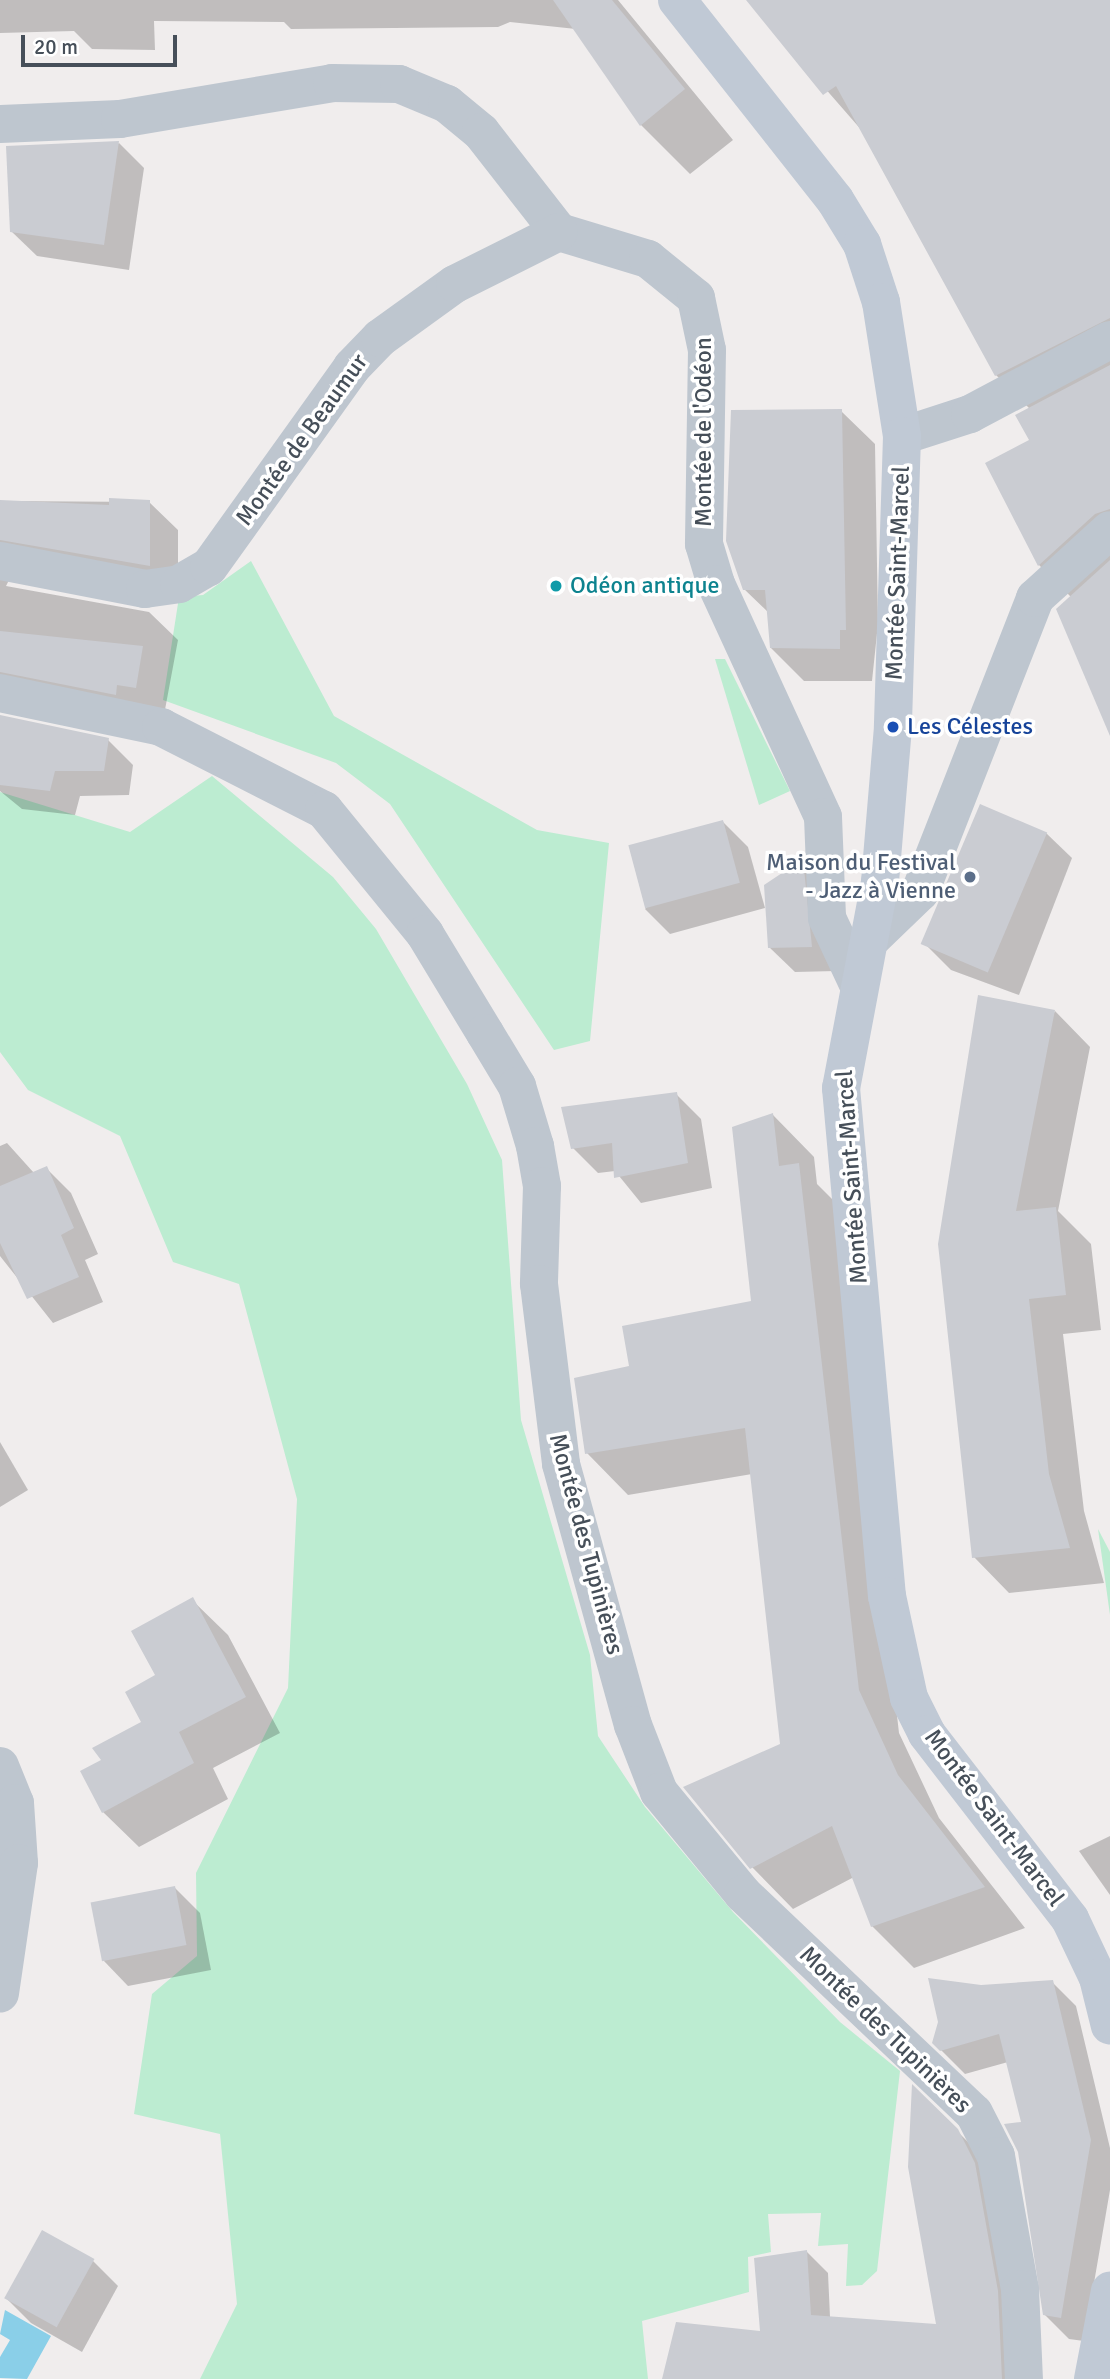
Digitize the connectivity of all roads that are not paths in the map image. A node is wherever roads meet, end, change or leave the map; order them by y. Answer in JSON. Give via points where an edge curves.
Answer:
{"nodes":[{"id":1,"x":677,"y":0,"type":"edge"},
{"id":2,"x":0,"y":124,"type":"edge"},
{"id":3,"x":559,"y":232,"type":"junction"},
{"id":4,"x":1110,"y":340,"type":"edge"},
{"id":5,"x":902,"y":436,"type":"junction"},
{"id":6,"x":1110,"y":530,"type":"edge"},
{"id":7,"x":0,"y":561,"type":"edge"},
{"id":8,"x":0,"y":692,"type":"edge"},
{"id":9,"x":868,"y":942,"type":"junction"},
{"id":10,"x":858,"y":984,"type":"junction"},
{"id":11,"x":0,"y":1766,"type":"edge"},
{"id":12,"x":0,"y":1994,"type":"edge"},
{"id":13,"x":1110,"y":2026,"type":"edge"},
{"id":14,"x":1110,"y":2291,"type":"edge"},
{"id":15,"x":1024,"y":2379,"type":"edge"},
{"id":16,"x":1093,"y":2379,"type":"edge"}],
"edges":[{"from":1,"to":5,"type":"main road","name":"Montée Saint-Marcel","via":[[835,200],[862,244],[881,302]]},
{"from":2,"to":3,"type":"street","via":[[120,119],[332,83],[399,83],[447,104],[481,132]]},
{"from":3,"to":7,"type":"street","name":"Montée de Beaumur","via":[[455,284],[380,338],[352,367],[209,567],[179,584],[145,589]]},
{"from":3,"to":10,"type":"street","name":"Montée de l'Odéon","via":[[648,259],[696,298],[707,350],[704,544],[716,583],[823,817],[827,918]]},
{"from":4,"to":5,"type":"street","via":[[970,414]]},
{"from":5,"to":9,"type":"main road","name":"Montée Saint-Marcel","via":[[888,801]]},
{"from":6,"to":9,"type":"street","via":[[1035,598],[920,892]]},
{"from":8,"to":15,"type":"street","name":"Montée des Tupinières","via":[[161,727],[324,810],[425,934],[485,1032],[517,1086],[535,1146],[542,1186],[539,1284],[561,1464],[633,1726],[659,1792],[743,1894],[974,2113],[996,2156],[1020,2289]]},
{"from":9,"to":10,"type":"main road","name":"Montée Saint-Marcel"},
{"from":10,"to":13,"type":"main road","name":"Montée Saint-Marcel","via":[[842,1101],[887,1596],[909,1698],[928,1734],[1070,1919],[1094,1968]]},
{"from":11,"to":12,"type":"street","via":[[15,1803],[19,1863]]},
{"from":14,"to":16,"type":"main road"}]}
